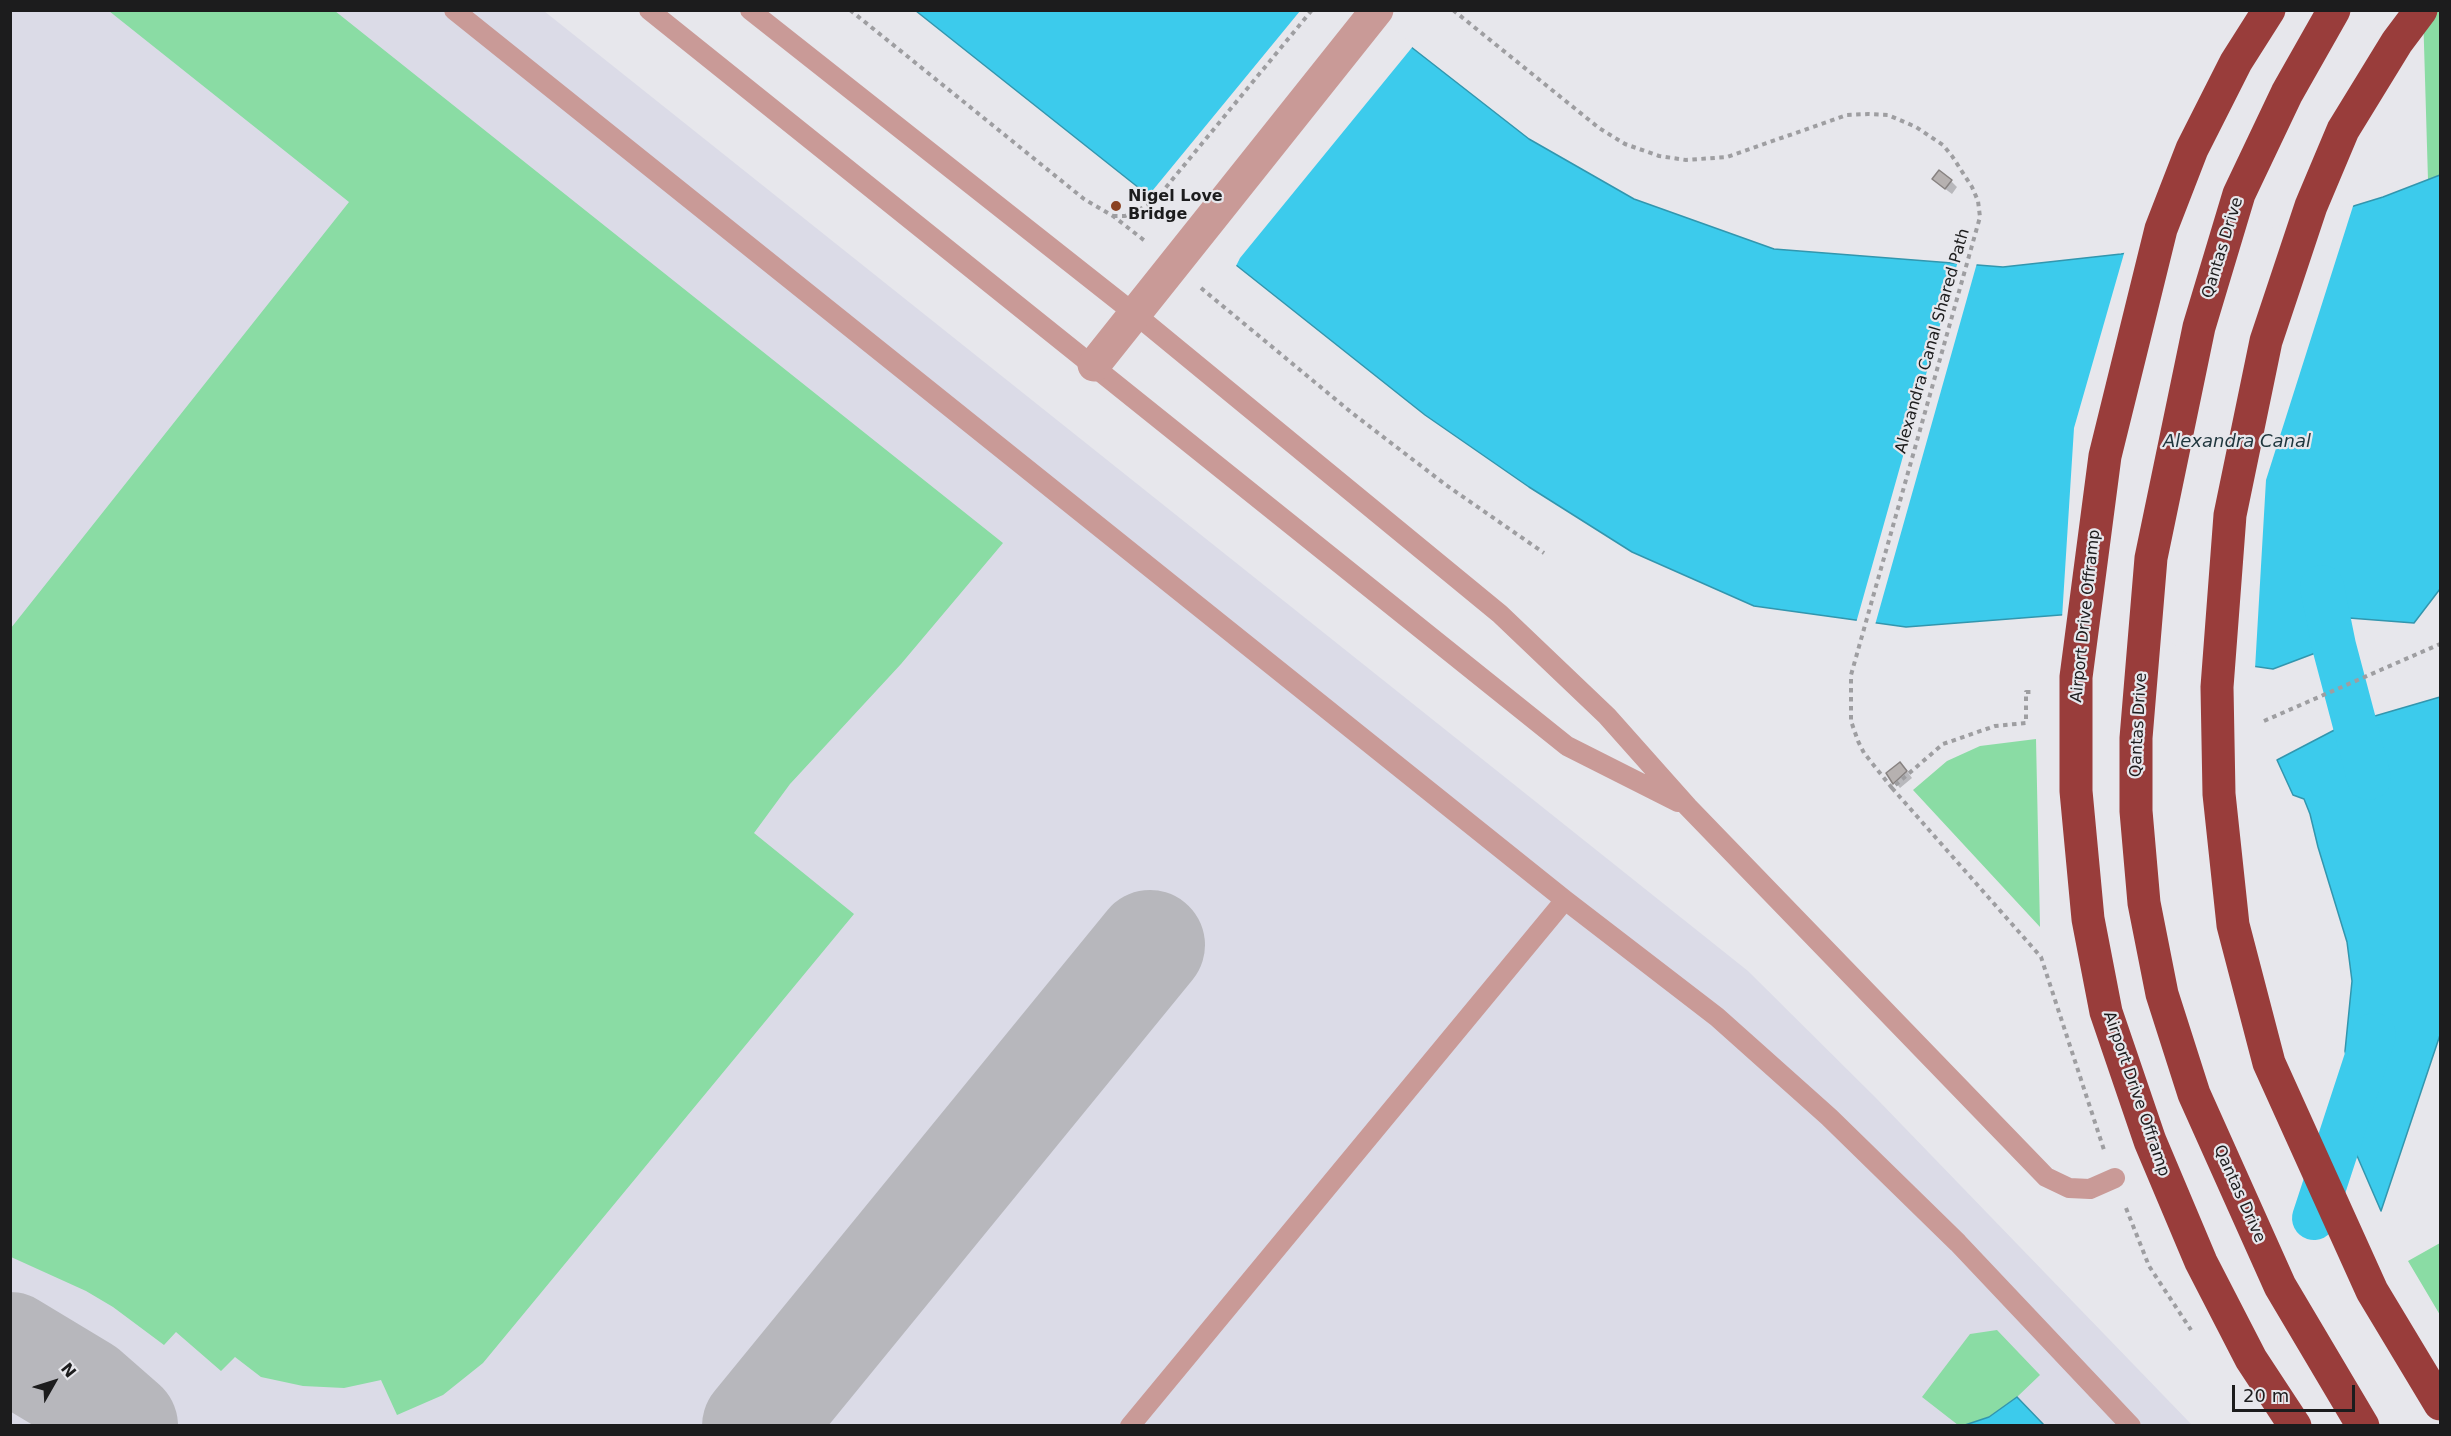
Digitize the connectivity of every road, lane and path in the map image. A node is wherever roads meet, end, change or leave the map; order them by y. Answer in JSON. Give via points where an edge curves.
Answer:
{"nodes":[{"id":1,"x":454,"y":10,"type":"edge"},
{"id":2,"x":649,"y":10,"type":"edge"},
{"id":3,"x":750,"y":10,"type":"edge"},
{"id":4,"x":850,"y":10,"type":"edge"},
{"id":5,"x":1312,"y":10,"type":"edge"},
{"id":6,"x":1377,"y":10,"type":"edge"},
{"id":7,"x":1453,"y":10,"type":"edge"},
{"id":8,"x":2269,"y":10,"type":"edge"},
{"id":9,"x":2334,"y":10,"type":"edge"},
{"id":10,"x":2421,"y":10,"type":"edge"},
{"id":11,"x":1113,"y":216,"type":"junction"},
{"id":12,"x":1125,"y":225,"type":"dead end"},
{"id":13,"x":1225,"y":307,"type":"dead end"},
{"id":14,"x":1135,"y":314,"type":"junction"},
{"id":15,"x":1094,"y":365,"type":"junction"},
{"id":16,"x":1544,"y":553,"type":"dead end"},
{"id":17,"x":2440,"y":644,"type":"edge"},
{"id":18,"x":2032,"y":692,"type":"dead end"},
{"id":19,"x":2264,"y":721,"type":"dead end"},
{"id":20,"x":1892,"y":788,"type":"junction"},
{"id":21,"x":1688,"y":807,"type":"junction"},
{"id":22,"x":1565,"y":900,"type":"junction"},
{"id":23,"x":2115,"y":1178,"type":"junction"},
{"id":24,"x":2194,"y":1336,"type":"dead end"},
{"id":25,"x":2440,"y":1404,"type":"edge"},
{"id":26,"x":1130,"y":1425,"type":"edge"},
{"id":27,"x":2131,"y":1425,"type":"edge"},
{"id":28,"x":2295,"y":1425,"type":"edge"},
{"id":29,"x":2363,"y":1425,"type":"edge"}],
"edges":[{"from":1,"to":22,"type":"lane"},
{"from":2,"to":15,"type":"lane"},
{"from":3,"to":14,"type":"lane"},
{"from":4,"to":11,"type":"path","via":[[1084,199]]},
{"from":5,"to":11,"type":"path","via":[[1166,190],[1145,208]]},
{"from":6,"to":14,"type":"street"},
{"from":7,"to":20,"type":"path","name":"Alexandra Canal Shared Path","via":[[1599,128],[1659,156],[1686,160],[1727,157],[1847,115],[1888,115],[1929,134],[1948,150],[1972,187],[1980,217],[1851,675],[1851,720],[1857,741]]},
{"from":8,"to":28,"type":"highway","name":"Airport Drive Offramp","via":[[2236,62],[2192,149],[2158,240],[2105,456],[2076,677],[2076,791],[2088,919],[2106,1012],[2150,1141],[2201,1262],[2251,1359]]},
{"from":9,"to":29,"type":"highway","name":"Qantas Drive","via":[[2287,93],[2239,194],[2199,327],[2151,558],[2136,738],[2136,811],[2144,903],[2160,982],[2194,1094],[2280,1287]]},
{"from":10,"to":25,"type":"highway","via":[[2343,130],[2311,206],[2266,341],[2230,515],[2217,687],[2219,794],[2233,925],[2269,1063],[2372,1291]]},
{"from":11,"to":12,"type":"path"},
{"from":13,"to":16,"type":"path","via":[[1352,413]]},
{"from":14,"to":15,"type":"street"},
{"from":14,"to":21,"type":"lane","via":[[1500,614],[1608,716]]},
{"from":15,"to":21,"type":"lane","via":[[1567,746]]},
{"from":17,"to":19,"type":"path"},
{"from":18,"to":20,"type":"path","via":[[2026,692],[2026,723],[1995,726],[1943,744]]},
{"from":20,"to":23,"type":"path","name":"Alexandra Canal Shared Path","via":[[2041,957]]},
{"from":21,"to":23,"type":"lane","via":[[2046,1177],[2069,1188],[2090,1189]]},
{"from":22,"to":26,"type":"lane"},
{"from":22,"to":27,"type":"lane","via":[[1717,1017],[1829,1117],[1958,1243]]},
{"from":23,"to":24,"type":"path","name":"Alexandra Canal Shared Path","via":[[2149,1266]]}]}
